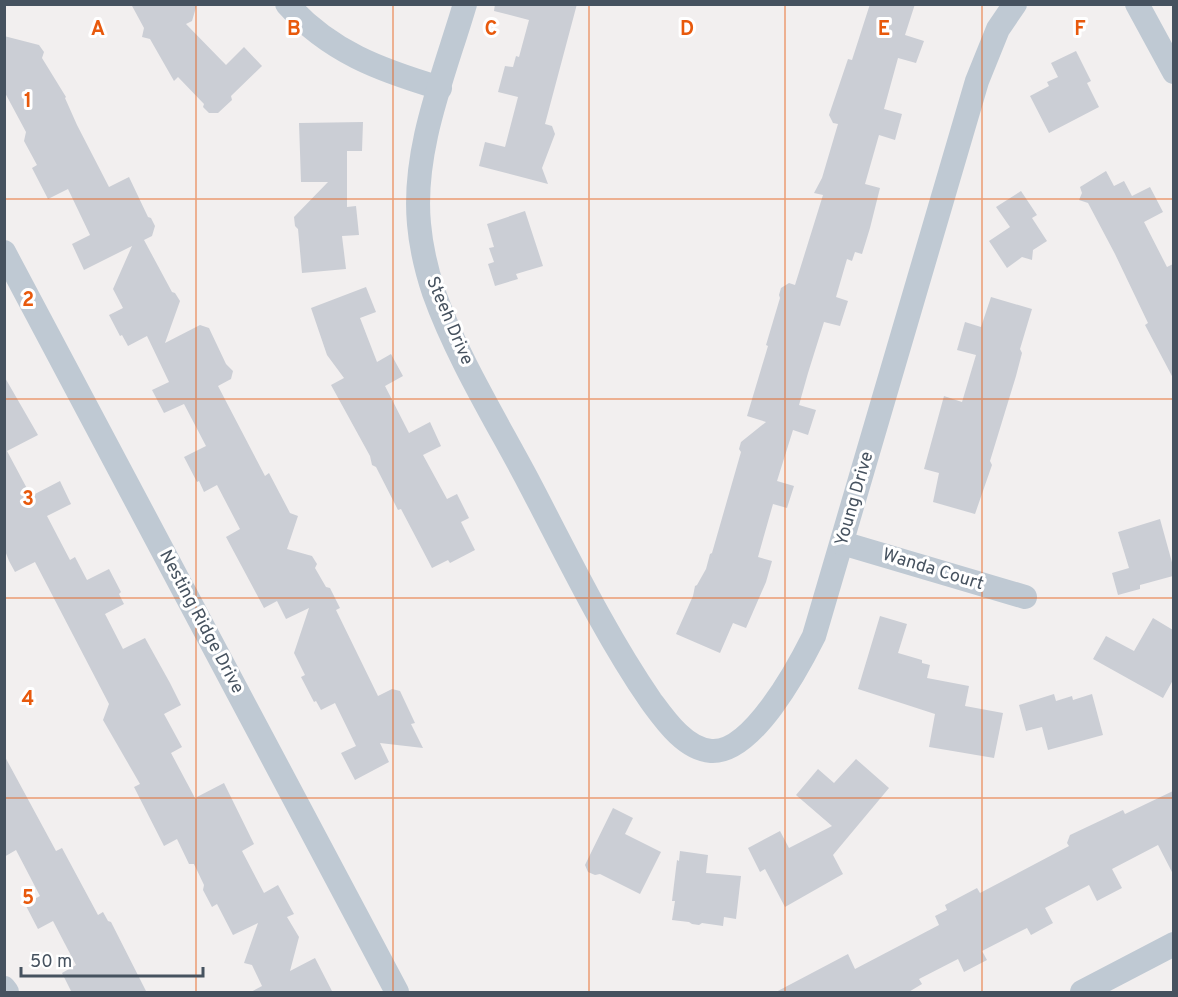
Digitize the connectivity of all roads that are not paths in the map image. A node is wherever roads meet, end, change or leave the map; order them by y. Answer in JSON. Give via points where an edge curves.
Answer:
{"nodes":[{"id":1,"x":287,"y":4,"type":"edge"},
{"id":2,"x":465,"y":4,"type":"edge"},
{"id":3,"x":1015,"y":4,"type":"edge"},
{"id":4,"x":1137,"y":4,"type":"edge"},
{"id":5,"x":1173,"y":72,"type":"edge"},
{"id":6,"x":440,"y":88,"type":"junction"},
{"id":7,"x":4,"y":252,"type":"edge"},
{"id":8,"x":842,"y":543,"type":"junction"},
{"id":9,"x":582,"y":582,"type":"joint"},
{"id":10,"x":1024,"y":597,"type":"dead end"},
{"id":11,"x":1173,"y":944,"type":"edge"},
{"id":12,"x":4,"y":988,"type":"edge"},
{"id":13,"x":7,"y":993,"type":"edge"},
{"id":14,"x":397,"y":993,"type":"edge"},
{"id":15,"x":1082,"y":993,"type":"edge"}],
"edges":[{"from":1,"to":6,"type":"street","via":[[319,34],[363,62]]},
{"from":2,"to":6,"type":"street","name":"Steeh Drive"},
{"from":3,"to":8,"type":"street","name":"Young Drive","via":[[998,29],[977,81]]},
{"from":4,"to":5,"type":"street"},
{"from":6,"to":9,"type":"street","name":"Steeh Drive","via":[[425,143],[418,198],[419,226],[434,293],[466,365]]},
{"from":7,"to":14,"type":"street","name":"Nesting Ridge Drive"},
{"from":8,"to":9,"type":"street","name":"Young Drive","via":[[814,636],[802,660],[757,724],[737,744],[726,749],[698,747],[669,723],[638,679]]},
{"from":8,"to":10,"type":"street","name":"Wanda Court"},
{"from":11,"to":15,"type":"street"},
{"from":12,"to":13,"type":"street"}]}
